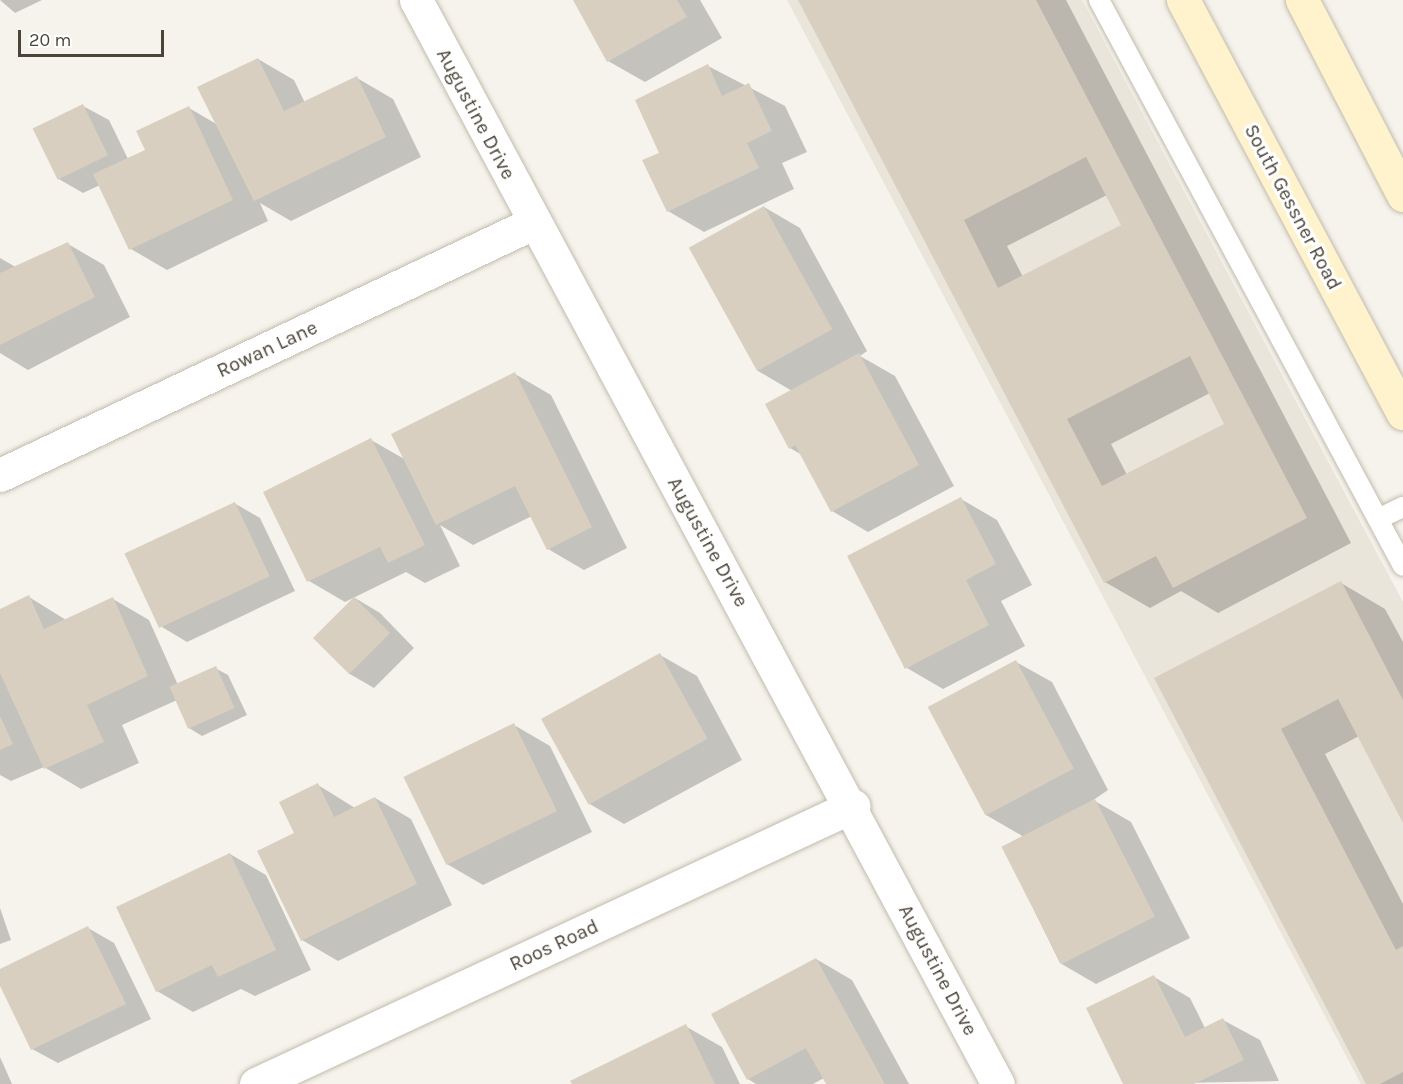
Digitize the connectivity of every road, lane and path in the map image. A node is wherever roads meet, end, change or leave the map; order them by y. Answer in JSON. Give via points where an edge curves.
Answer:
{"nodes":[{"id":1,"x":416,"y":0,"type":"edge"},
{"id":2,"x":1099,"y":0,"type":"edge"},
{"id":3,"x":1183,"y":0,"type":"edge"},
{"id":4,"x":1302,"y":0,"type":"edge"},
{"id":5,"x":1403,"y":195,"type":"edge"},
{"id":6,"x":533,"y":223,"type":"junction"},
{"id":7,"x":1403,"y":413,"type":"edge"},
{"id":8,"x":0,"y":475,"type":"edge"},
{"id":9,"x":1403,"y":507,"type":"edge"},
{"id":10,"x":1378,"y":519,"type":"junction"},
{"id":11,"x":1403,"y":566,"type":"edge"},
{"id":12,"x":853,"y":806,"type":"junction"},
{"id":13,"x":256,"y":1084,"type":"edge"},
{"id":14,"x":998,"y":1084,"type":"edge"}],
"edges":[{"from":1,"to":6,"type":"street","name":"Augustine Drive"},
{"from":2,"to":10,"type":"lane"},
{"from":3,"to":7,"type":"main road","name":"South Gessner Road"},
{"from":4,"to":5,"type":"main road"},
{"from":6,"to":8,"type":"street","name":"Rowan Lane"},
{"from":6,"to":12,"type":"street","name":"Augustine Drive"},
{"from":9,"to":10,"type":"lane"},
{"from":10,"to":11,"type":"lane"},
{"from":12,"to":13,"type":"street","name":"Roos Road"},
{"from":12,"to":14,"type":"street","name":"Augustine Drive"}]}
